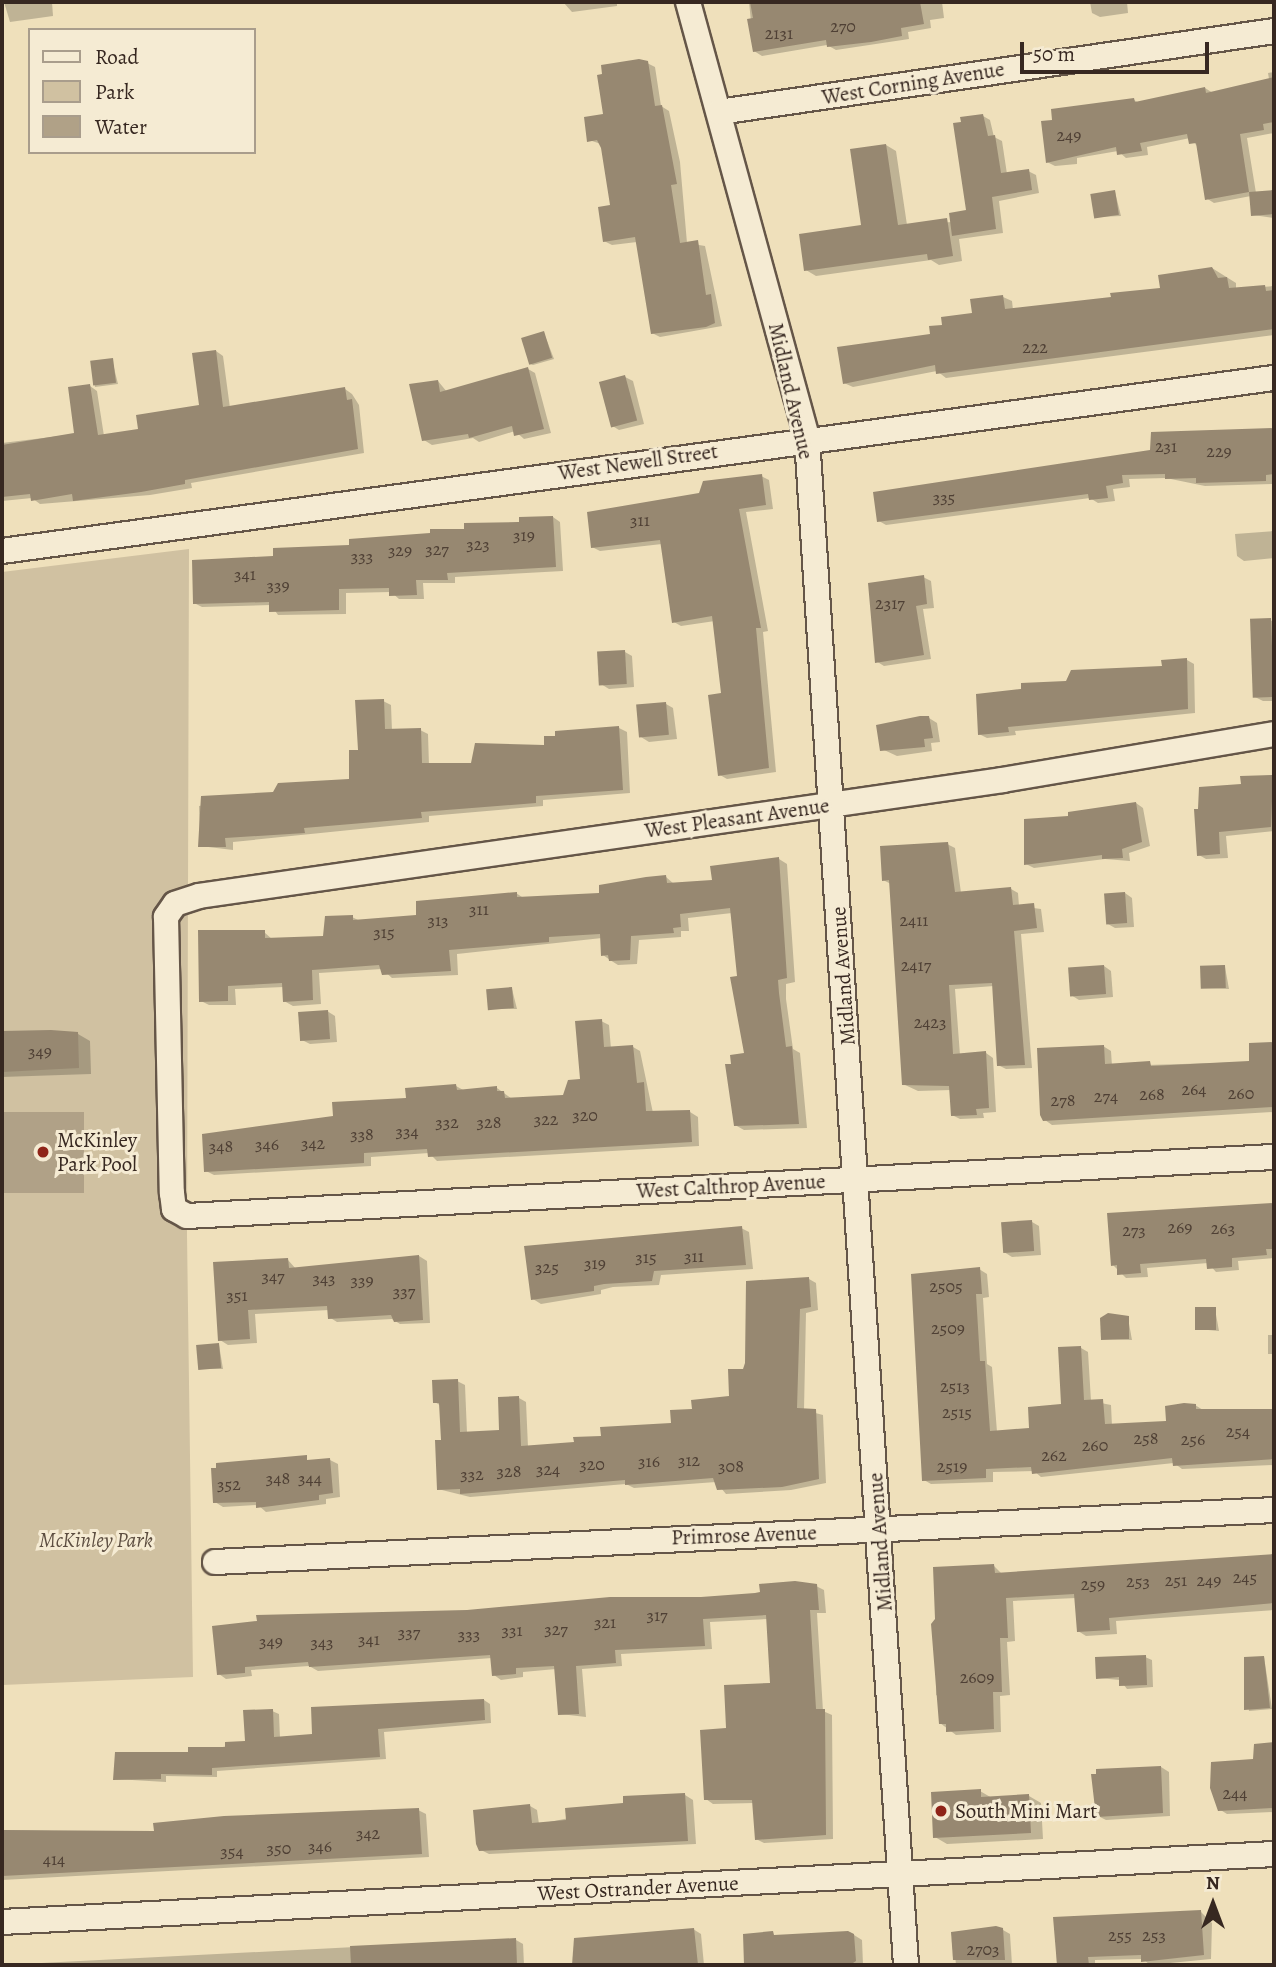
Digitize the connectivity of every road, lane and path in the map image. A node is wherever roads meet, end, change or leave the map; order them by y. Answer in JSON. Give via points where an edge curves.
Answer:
{"nodes":[{"id":1,"x":688,"y":2,"type":"edge"},
{"id":2,"x":1274,"y":31,"type":"edge"},
{"id":3,"x":719,"y":112,"type":"junction"},
{"id":4,"x":1274,"y":378,"type":"edge"},
{"id":5,"x":807,"y":438,"type":"junction"},
{"id":6,"x":2,"y":551,"type":"edge"},
{"id":7,"x":1274,"y":734,"type":"edge"},
{"id":8,"x":833,"y":804,"type":"junction"},
{"id":9,"x":1274,"y":1157,"type":"edge"},
{"id":10,"x":856,"y":1180,"type":"junction"},
{"id":11,"x":187,"y":1216,"type":"joint"},
{"id":12,"x":1274,"y":1510,"type":"edge"},
{"id":13,"x":879,"y":1530,"type":"junction"},
{"id":14,"x":215,"y":1562,"type":"dead end"},
{"id":15,"x":1274,"y":1854,"type":"edge"},
{"id":16,"x":902,"y":1874,"type":"junction"},
{"id":17,"x":2,"y":1922,"type":"edge"},
{"id":18,"x":906,"y":1965,"type":"edge"}],
"edges":[{"from":1,"to":3,"type":"street","name":"Midland Avenue"},
{"from":2,"to":3,"type":"street","name":"West Corning Avenue"},
{"from":3,"to":5,"type":"street","name":"Midland Avenue"},
{"from":4,"to":5,"type":"street","name":"West Newell Street"},
{"from":5,"to":6,"type":"street","name":"West Newell Street"},
{"from":5,"to":8,"type":"street","name":"Midland Avenue"},
{"from":7,"to":8,"type":"street","name":"West Pleasant Avenue"},
{"from":8,"to":10,"type":"street","name":"Midland Avenue"},
{"from":8,"to":11,"type":"street","name":"West Pleasant Avenue","via":[[199,896],[175,904],[166,917],[172,1193],[174,1209]]},
{"from":9,"to":10,"type":"street","name":"West Calthrop Avenue"},
{"from":10,"to":11,"type":"street","name":"West Calthrop Avenue"},
{"from":10,"to":13,"type":"street","name":"Midland Avenue"},
{"from":12,"to":13,"type":"street","name":"Primrose Avenue"},
{"from":13,"to":14,"type":"street","name":"Primrose Avenue"},
{"from":13,"to":16,"type":"street","name":"Midland Avenue"},
{"from":15,"to":16,"type":"street","name":"West Ostrander Avenue"},
{"from":16,"to":17,"type":"street","name":"West Ostrander Avenue"},
{"from":16,"to":18,"type":"street","name":"Midland Avenue"}]}
